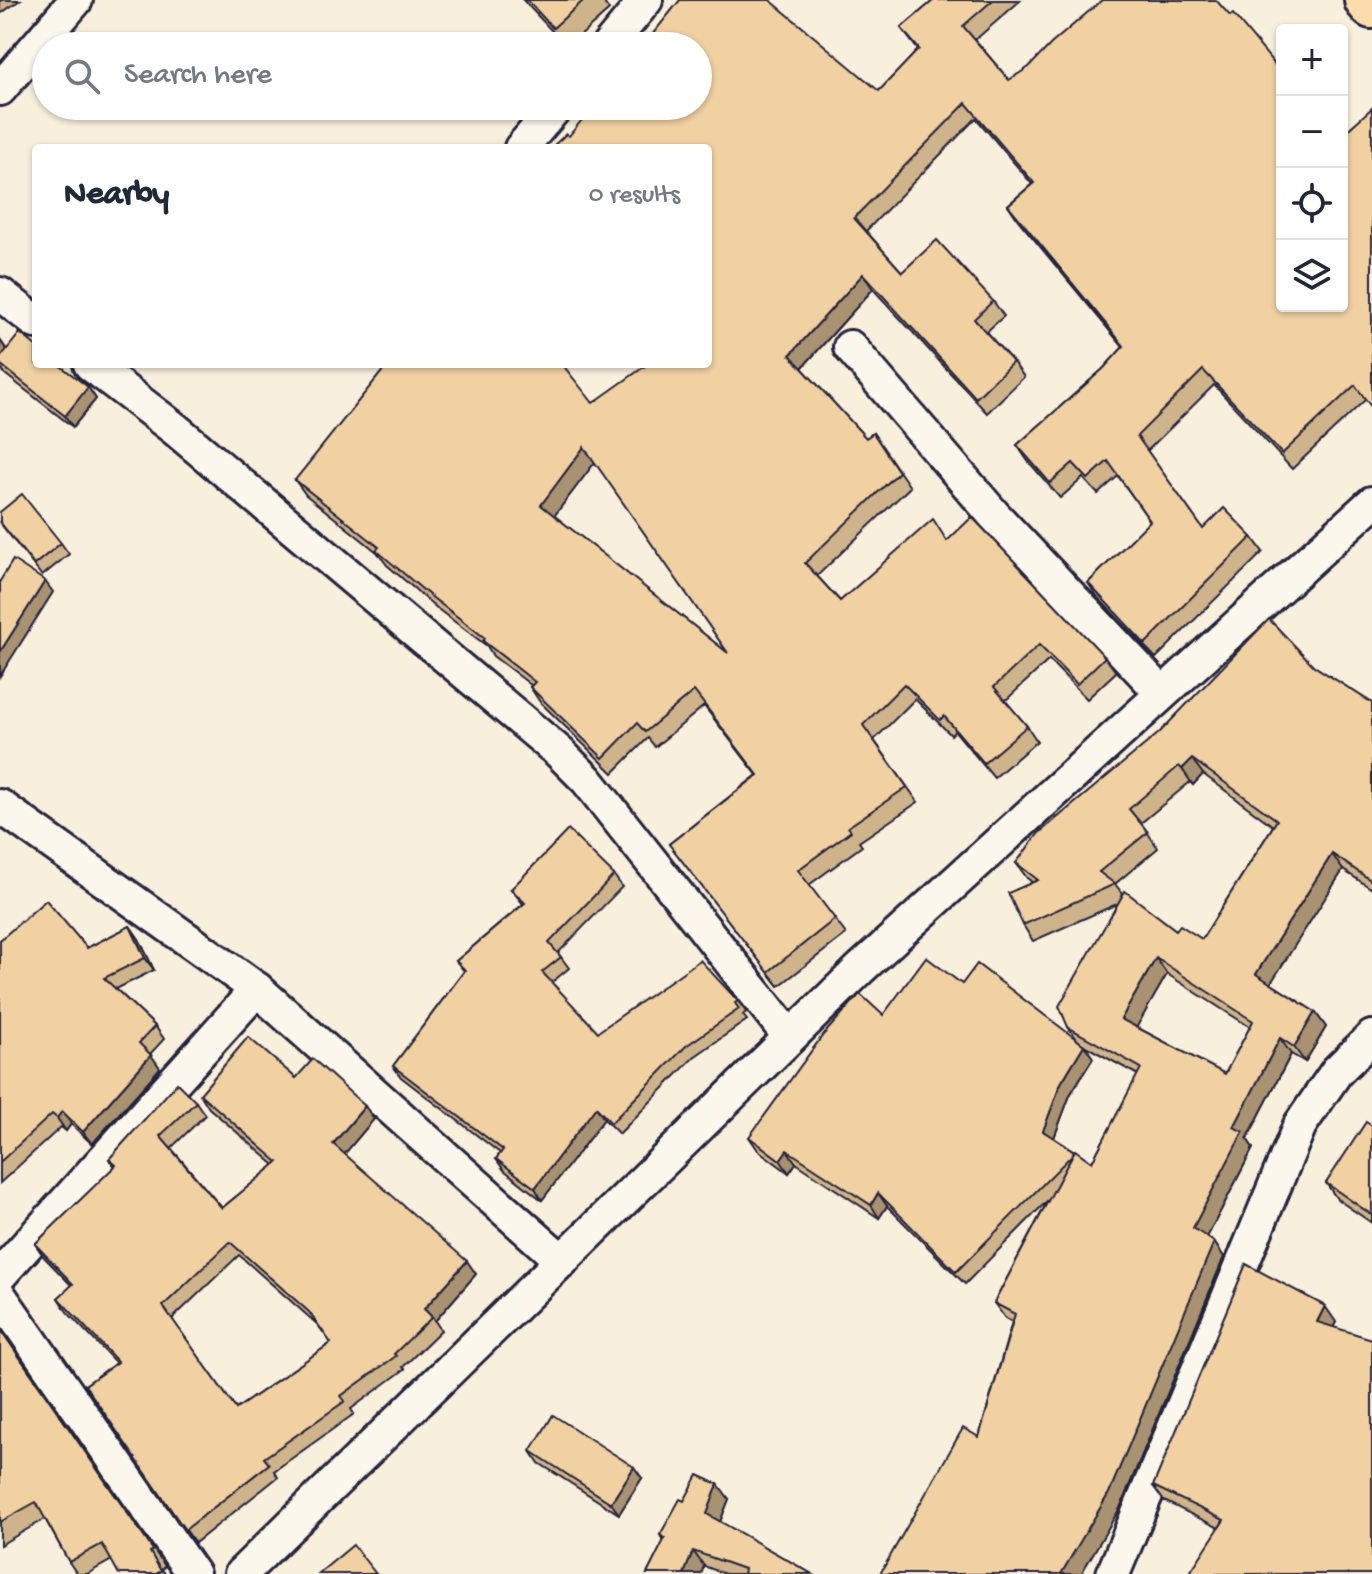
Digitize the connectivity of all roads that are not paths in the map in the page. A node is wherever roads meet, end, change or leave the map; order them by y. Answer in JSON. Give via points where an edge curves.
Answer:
{"nodes":[{"id":1,"x":76,"y":0,"type":"edge"},
{"id":2,"x":646,"y":0,"type":"edge"},
{"id":3,"x":1367,"y":0,"type":"edge"},
{"id":4,"x":1372,"y":6,"type":"edge"},
{"id":5,"x":49,"y":32,"type":"edge"},
{"id":6,"x":620,"y":32,"type":"edge"},
{"id":7,"x":32,"y":52,"type":"edge"},
{"id":8,"x":0,"y":89,"type":"edge"},
{"id":9,"x":545,"y":120,"type":"edge"},
{"id":10,"x":524,"y":144,"type":"edge"},
{"id":11,"x":0,"y":294,"type":"edge"},
{"id":12,"x":32,"y":319,"type":"edge"},
{"id":13,"x":850,"y":347,"type":"dead end"},
{"id":14,"x":95,"y":368,"type":"edge"},
{"id":15,"x":1372,"y":503,"type":"edge"},
{"id":16,"x":1161,"y":692,"type":"junction"},
{"id":17,"x":0,"y":806,"type":"edge"},
{"id":18,"x":257,"y":989,"type":"junction"},
{"id":19,"x":790,"y":1037,"type":"junction"},
{"id":20,"x":1372,"y":1037,"type":"edge"},
{"id":21,"x":562,"y":1261,"type":"junction"},
{"id":22,"x":0,"y":1275,"type":"edge"},
{"id":23,"x":0,"y":1296,"type":"edge"},
{"id":24,"x":193,"y":1574,"type":"edge"},
{"id":25,"x":241,"y":1574,"type":"edge"},
{"id":26,"x":1113,"y":1574,"type":"edge"}],
"edges":[{"from":1,"to":5,"type":"street"},
{"from":2,"to":6,"type":"street"},
{"from":3,"to":4,"type":"main road"},
{"from":7,"to":8,"type":"street"},
{"from":9,"to":10,"type":"street"},
{"from":11,"to":12,"type":"street"},
{"from":13,"to":16,"type":"street","via":[[994,515]]},
{"from":14,"to":19,"type":"street","via":[[559,752],[587,780]]},
{"from":15,"to":16,"type":"street"},
{"from":16,"to":19,"type":"street"},
{"from":17,"to":18,"type":"street"},
{"from":18,"to":21,"type":"street"},
{"from":18,"to":22,"type":"street"},
{"from":19,"to":21,"type":"street"},
{"from":20,"to":26,"type":"street","via":[[1337,1071],[1300,1125]]},
{"from":21,"to":25,"type":"street"},
{"from":23,"to":24,"type":"street"}]}
